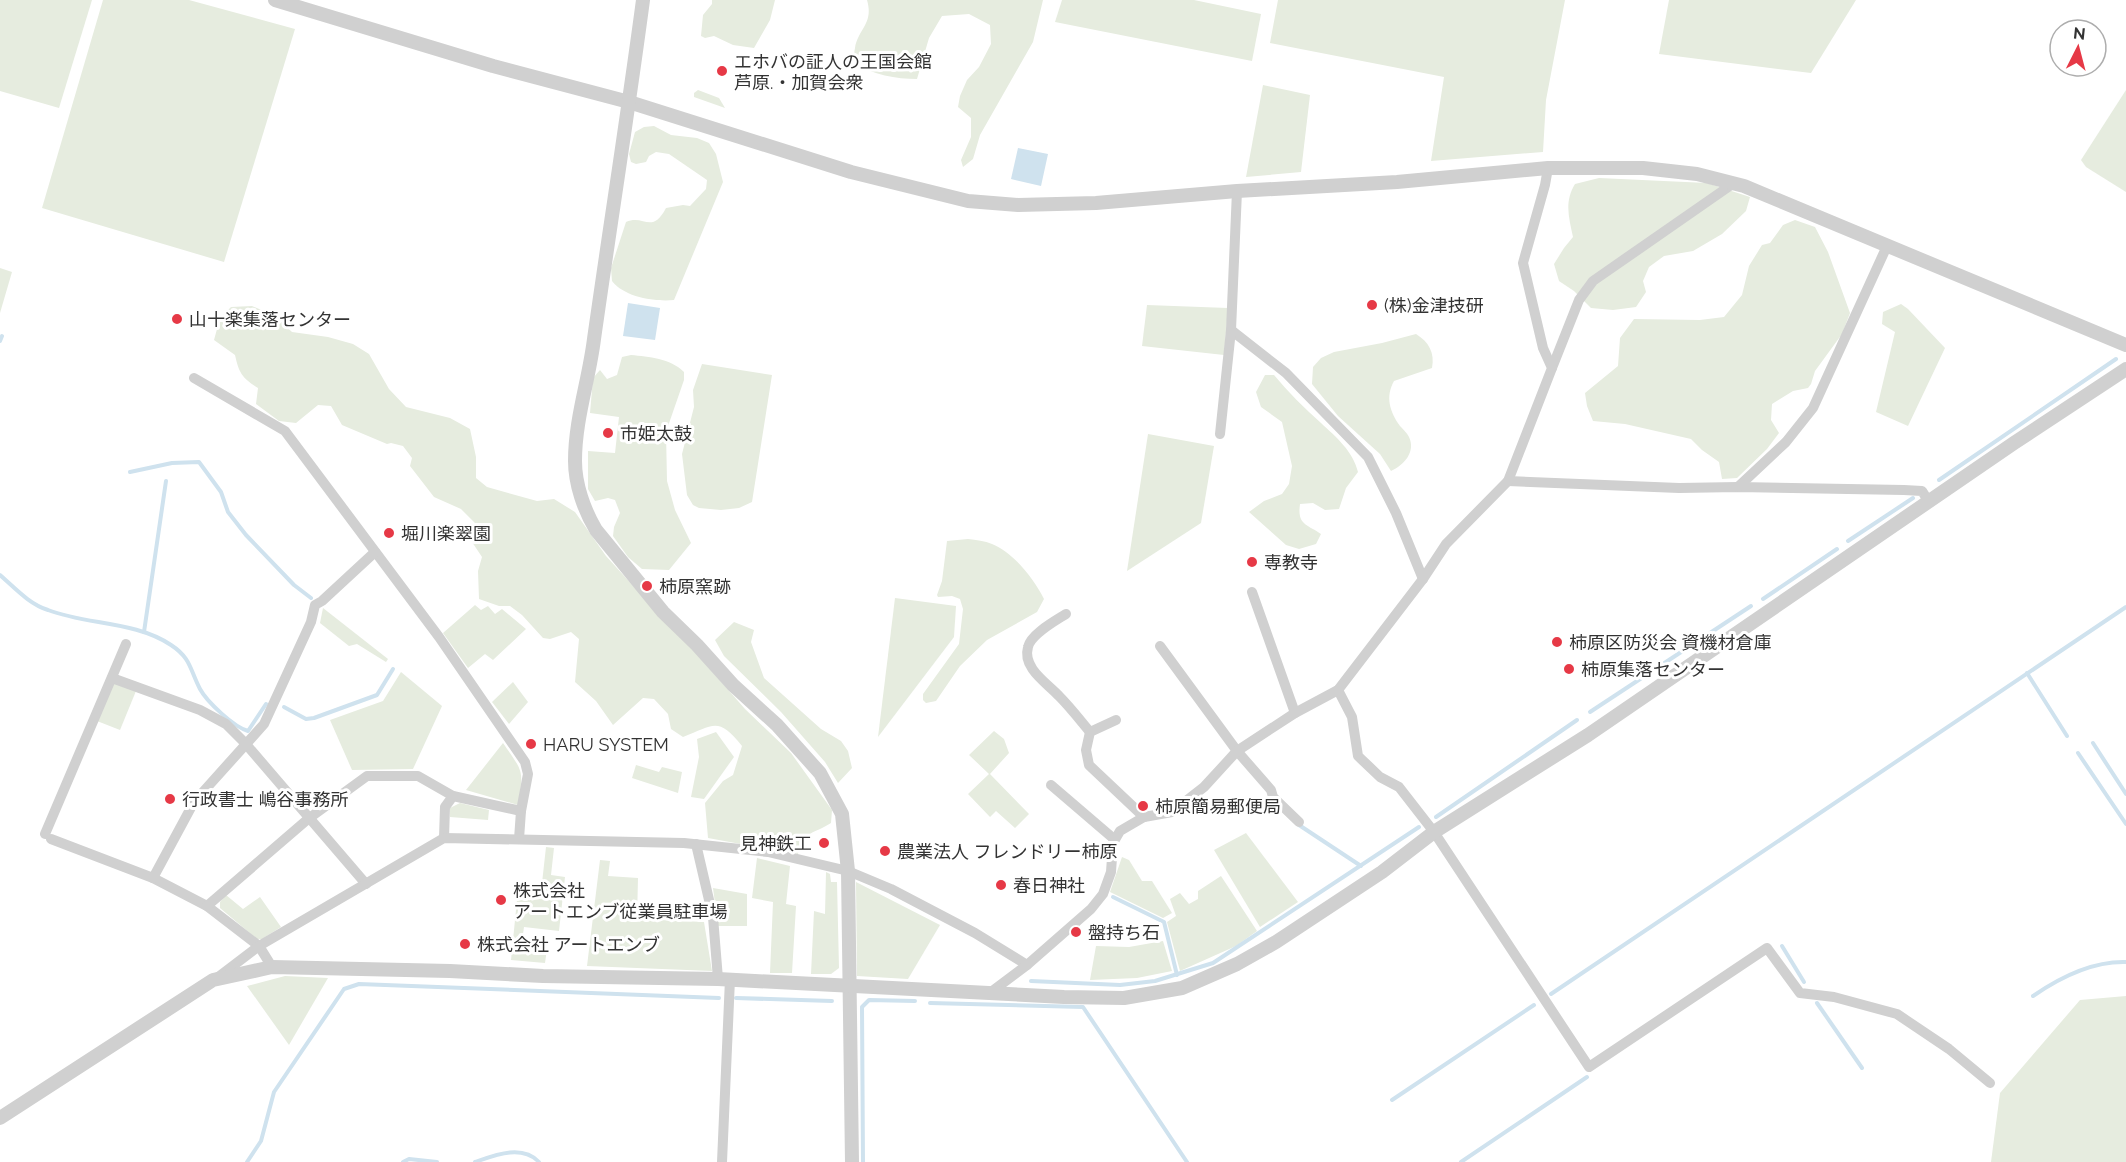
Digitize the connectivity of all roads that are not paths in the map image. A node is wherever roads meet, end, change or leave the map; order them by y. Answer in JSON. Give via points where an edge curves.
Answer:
{"nodes":[{"id":1,"x":275,"y":0,"type":"edge"},
{"id":2,"x":643,"y":0,"type":"edge"},
{"id":3,"x":629,"y":102,"type":"junction"},
{"id":4,"x":1548,"y":168,"type":"junction"},
{"id":5,"x":1734,"y":183,"type":"junction"},
{"id":6,"x":1237,"y":191,"type":"junction"},
{"id":7,"x":1887,"y":246,"type":"junction"},
{"id":8,"x":1231,"y":330,"type":"junction"},
{"id":9,"x":2126,"y":345,"type":"edge"},
{"id":10,"x":1552,"y":368,"type":"junction"},
{"id":11,"x":2126,"y":369,"type":"edge"},
{"id":12,"x":194,"y":378,"type":"dead end"},
{"id":13,"x":1220,"y":435,"type":"dead end"},
{"id":14,"x":1508,"y":481,"type":"junction"},
{"id":15,"x":1738,"y":487,"type":"junction"},
{"id":16,"x":1929,"y":502,"type":"junction"},
{"id":17,"x":375,"y":552,"type":"junction"},
{"id":18,"x":1423,"y":579,"type":"junction"},
{"id":19,"x":1252,"y":592,"type":"dead end"},
{"id":20,"x":1066,"y":614,"type":"dead end"},
{"id":21,"x":126,"y":644,"type":"dead end"},
{"id":22,"x":1160,"y":646,"type":"dead end"},
{"id":23,"x":112,"y":678,"type":"junction"},
{"id":24,"x":1338,"y":690,"type":"junction"},
{"id":25,"x":1295,"y":713,"type":"junction"},
{"id":26,"x":1116,"y":720,"type":"dead end"},
{"id":27,"x":1090,"y":732,"type":"junction"},
{"id":28,"x":245,"y":743,"type":"junction"},
{"id":29,"x":1237,"y":751,"type":"junction"},
{"id":30,"x":1051,"y":784,"type":"dead end"},
{"id":31,"x":453,"y":796,"type":"junction"},
{"id":32,"x":521,"y":811,"type":"junction"},
{"id":33,"x":1144,"y":817,"type":"junction"},
{"id":34,"x":308,"y":819,"type":"junction"},
{"id":35,"x":1299,"y":822,"type":"dead end"},
{"id":36,"x":1434,"y":832,"type":"junction"},
{"id":37,"x":444,"y":838,"type":"junction"},
{"id":38,"x":519,"y":839,"type":"junction"},
{"id":39,"x":1114,"y":839,"type":"junction"},
{"id":40,"x":696,"y":844,"type":"junction"},
{"id":41,"x":848,"y":871,"type":"junction"},
{"id":42,"x":153,"y":878,"type":"junction"},
{"id":43,"x":366,"y":884,"type":"junction"},
{"id":44,"x":207,"y":906,"type":"junction"},
{"id":45,"x":259,"y":946,"type":"junction"},
{"id":46,"x":1027,"y":965,"type":"junction"},
{"id":47,"x":272,"y":967,"type":"junction"},
{"id":48,"x":724,"y":979,"type":"junction"},
{"id":49,"x":213,"y":980,"type":"junction"},
{"id":50,"x":851,"y":987,"type":"junction"},
{"id":51,"x":991,"y":992,"type":"junction"},
{"id":52,"x":1990,"y":1083,"type":"dead end"},
{"id":53,"x":0,"y":1118,"type":"edge"},
{"id":54,"x":722,"y":1162,"type":"edge"},
{"id":55,"x":852,"y":1162,"type":"edge"}],
"edges":[{"from":1,"to":3,"type":"street","via":[[493,66]]},
{"from":2,"to":3,"type":"street"},
{"from":3,"to":6,"type":"street","via":[[851,172],[968,201],[1018,205],[1096,203]]},
{"from":3,"to":41,"type":"street","via":[[579,418],[575,463],[587,515],[663,612],[820,772],[842,814]]},
{"from":4,"to":5,"type":"street","via":[[1642,168]]},
{"from":4,"to":6,"type":"street"},
{"from":4,"to":10,"type":"street","via":[[1523,263],[1543,348]]},
{"from":5,"to":7,"type":"street"},
{"from":5,"to":10,"type":"street","via":[[1593,281],[1579,300]]},
{"from":6,"to":8,"type":"street"},
{"from":7,"to":9,"type":"street"},
{"from":7,"to":15,"type":"street","via":[[1813,408],[1786,442]]},
{"from":8,"to":13,"type":"street"},
{"from":8,"to":18,"type":"street","via":[[1286,373],[1368,457]]},
{"from":10,"to":14,"type":"street"},
{"from":11,"to":16,"type":"street"},
{"from":12,"to":17,"type":"street","via":[[285,431]]},
{"from":14,"to":15,"type":"street"},
{"from":14,"to":18,"type":"street","via":[[1446,544]]},
{"from":15,"to":16,"type":"street","via":[[1904,489],[1922,491]]},
{"from":16,"to":36,"type":"street","via":[[1588,735]]},
{"from":17,"to":28,"type":"street","via":[[315,605],[264,724]]},
{"from":17,"to":32,"type":"street","via":[[525,762],[528,774]]},
{"from":18,"to":24,"type":"street"},
{"from":19,"to":25,"type":"street"},
{"from":20,"to":27,"type":"street","via":[[1044,627],[1028,645],[1027,659]]},
{"from":21,"to":23,"type":"street"},
{"from":22,"to":29,"type":"street"},
{"from":23,"to":28,"type":"street","via":[[200,710],[226,724]]},
{"from":23,"to":42,"type":"street","via":[[48,836]]},
{"from":24,"to":25,"type":"street"},
{"from":24,"to":36,"type":"street","via":[[1352,717],[1358,756],[1380,777],[1399,787]]},
{"from":25,"to":29,"type":"street"},
{"from":26,"to":27,"type":"street"},
{"from":27,"to":33,"type":"street","via":[[1086,750],[1089,765]]},
{"from":28,"to":34,"type":"street"},
{"from":28,"to":42,"type":"street","via":[[194,802]]},
{"from":29,"to":33,"type":"street","via":[[1172,812]]},
{"from":29,"to":35,"type":"street","via":[[1271,789],[1273,798]]},
{"from":30,"to":39,"type":"street"},
{"from":31,"to":32,"type":"street"},
{"from":31,"to":34,"type":"street","via":[[418,776],[367,776]]},
{"from":31,"to":37,"type":"street","via":[[445,807]]},
{"from":32,"to":38,"type":"street"},
{"from":33,"to":39,"type":"street"},
{"from":34,"to":43,"type":"street"},
{"from":34,"to":44,"type":"street"},
{"from":36,"to":51,"type":"street","via":[[1382,872],[1276,942],[1182,988],[1124,998]]},
{"from":36,"to":52,"type":"street","via":[[1589,1067],[1767,948],[1800,993],[1834,997],[1897,1014]]},
{"from":37,"to":38,"type":"street"},
{"from":37,"to":43,"type":"street"},
{"from":38,"to":40,"type":"street"},
{"from":39,"to":46,"type":"street","via":[[1112,869],[1103,894]]},
{"from":40,"to":41,"type":"street","via":[[768,852]]},
{"from":40,"to":48,"type":"street"},
{"from":41,"to":46,"type":"street","via":[[975,933]]},
{"from":41,"to":50,"type":"street"},
{"from":42,"to":44,"type":"street"},
{"from":43,"to":45,"type":"street"},
{"from":44,"to":45,"type":"street"},
{"from":45,"to":47,"type":"street"},
{"from":45,"to":49,"type":"street"},
{"from":46,"to":51,"type":"street"},
{"from":47,"to":48,"type":"street"},
{"from":47,"to":49,"type":"street"},
{"from":48,"to":50,"type":"street"},
{"from":48,"to":54,"type":"street"},
{"from":49,"to":53,"type":"street"},
{"from":50,"to":51,"type":"street"},
{"from":50,"to":55,"type":"street"}]}
